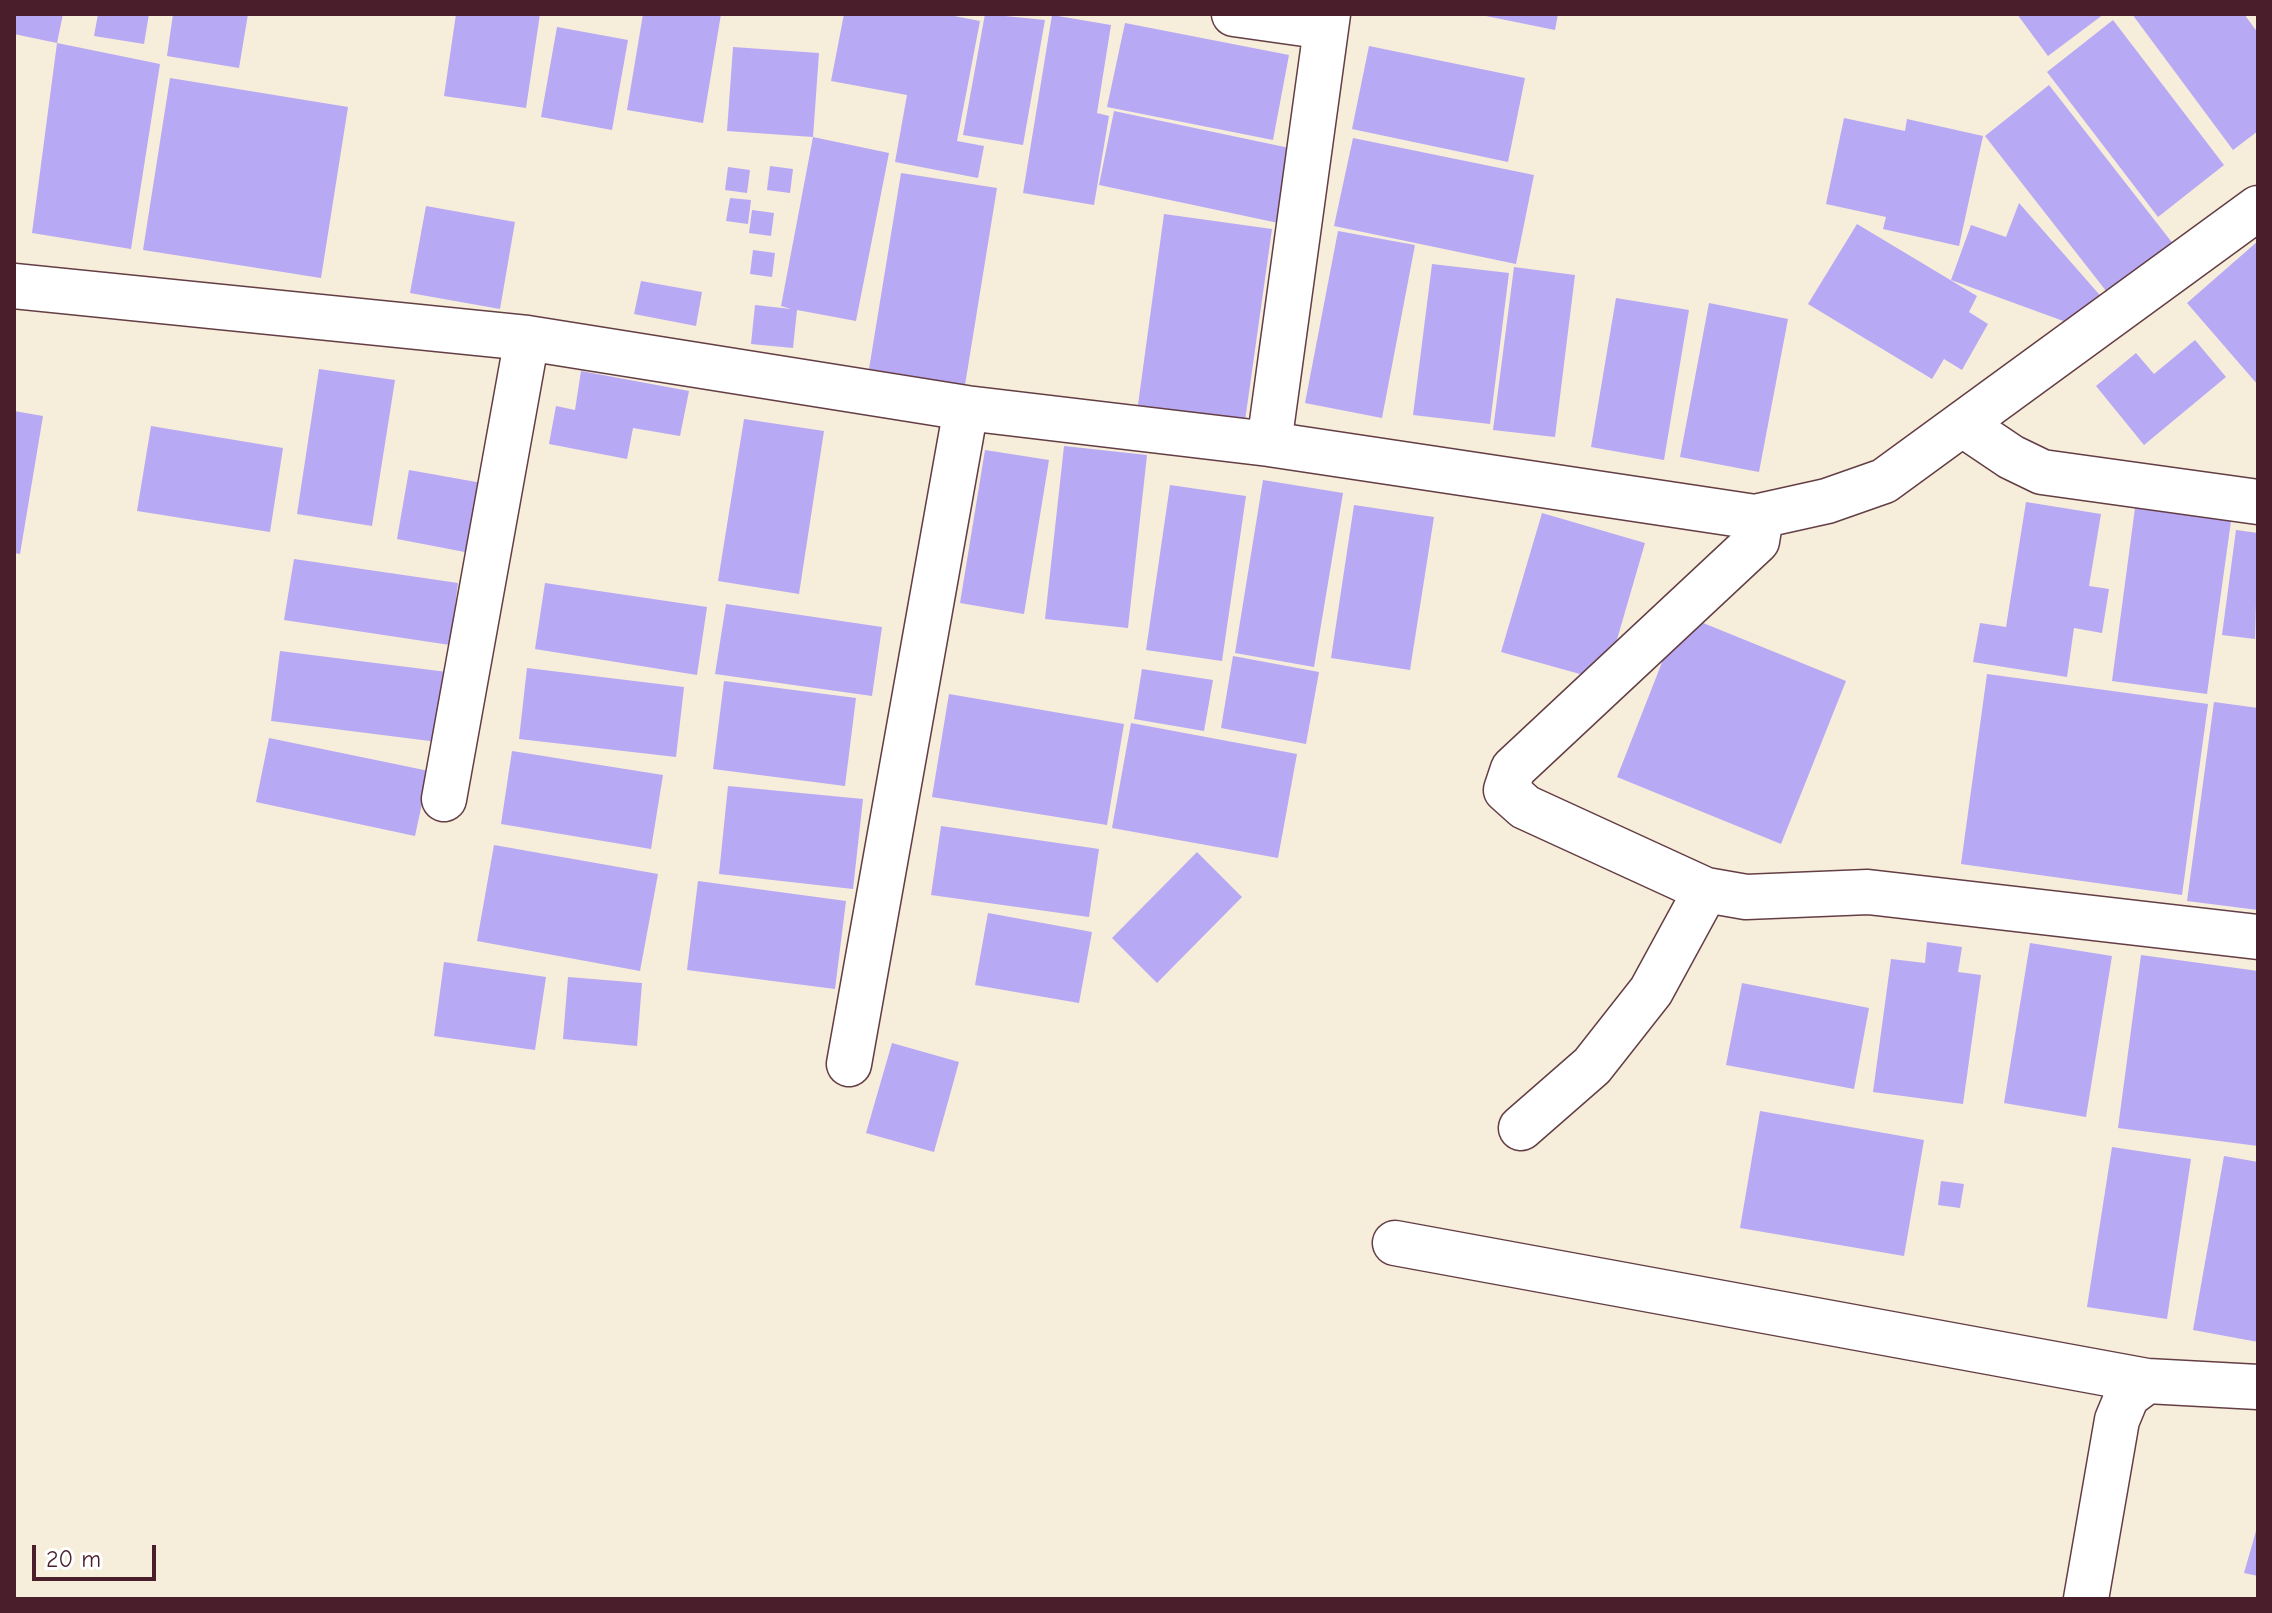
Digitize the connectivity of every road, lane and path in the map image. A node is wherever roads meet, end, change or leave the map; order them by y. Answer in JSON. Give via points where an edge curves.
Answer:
{"nodes":[{"id":1,"x":1234,"y":14,"type":"edge"},
{"id":2,"x":1327,"y":20,"type":"edge"},
{"id":3,"x":2258,"y":208,"type":"edge"},
{"id":4,"x":14,"y":286,"type":"edge"},
{"id":5,"x":527,"y":338,"type":"junction"},
{"id":6,"x":966,"y":408,"type":"junction"},
{"id":7,"x":1962,"y":424,"type":"junction"},
{"id":8,"x":1269,"y":444,"type":"junction"},
{"id":9,"x":2258,"y":502,"type":"edge"},
{"id":10,"x":1755,"y":517,"type":"junction"},
{"id":11,"x":444,"y":799,"type":"dead end"},
{"id":12,"x":1706,"y":890,"type":"junction"},
{"id":13,"x":2258,"y":937,"type":"edge"},
{"id":14,"x":849,"y":1064,"type":"dead end"},
{"id":15,"x":1521,"y":1128,"type":"dead end"},
{"id":16,"x":1395,"y":1243,"type":"dead end"},
{"id":17,"x":2147,"y":1381,"type":"junction"},
{"id":18,"x":2258,"y":1387,"type":"edge"},
{"id":19,"x":2086,"y":1599,"type":"edge"}],
"edges":[{"from":1,"to":2,"type":"street"},
{"from":2,"to":8,"type":"street"},
{"from":3,"to":7,"type":"street"},
{"from":4,"to":5,"type":"street"},
{"from":5,"to":6,"type":"street"},
{"from":5,"to":11,"type":"street"},
{"from":6,"to":8,"type":"street"},
{"from":6,"to":14,"type":"street"},
{"from":7,"to":9,"type":"street","via":[[2042,472]]},
{"from":7,"to":10,"type":"street","via":[[1884,481]]},
{"from":8,"to":10,"type":"street"},
{"from":10,"to":12,"type":"street","via":[[1757,541],[1513,769],[1506,790],[1525,807]]},
{"from":12,"to":13,"type":"street","via":[[1746,897],[1868,892]]},
{"from":12,"to":15,"type":"street","via":[[1651,991],[1602,1054]]},
{"from":16,"to":17,"type":"street"},
{"from":17,"to":18,"type":"street"},
{"from":17,"to":19,"type":"street","via":[[2127,1396],[2117,1420]]}]}
